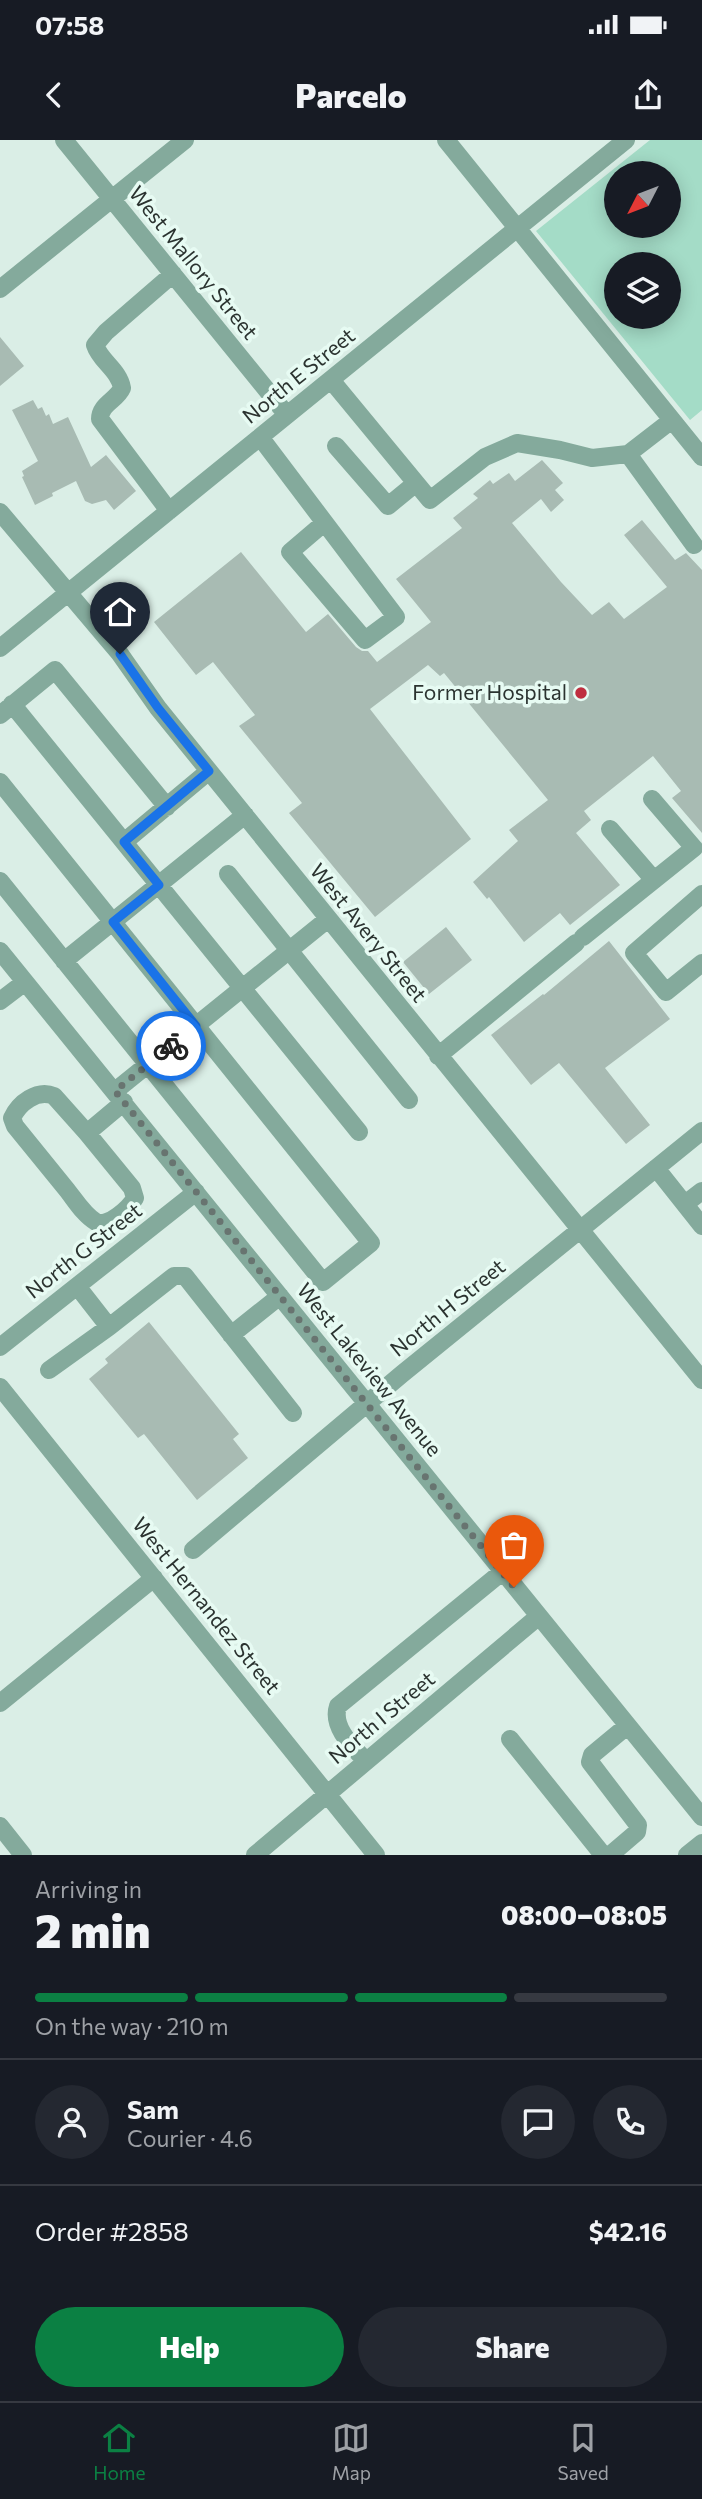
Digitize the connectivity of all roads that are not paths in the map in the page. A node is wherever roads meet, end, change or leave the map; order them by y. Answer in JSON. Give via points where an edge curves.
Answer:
{"nodes":[{"id":1,"x":64,"y":140,"type":"edge"},
{"id":2,"x":185,"y":140,"type":"edge"},
{"id":3,"x":446,"y":140,"type":"edge"},
{"id":4,"x":626,"y":140,"type":"edge"},
{"id":5,"x":112,"y":199,"type":"junction"},
{"id":6,"x":517,"y":228,"type":"junction"},
{"id":7,"x":173,"y":274,"type":"junction"},
{"id":8,"x":0,"y":289,"type":"edge"},
{"id":9,"x":331,"y":380,"type":"junction"},
{"id":10,"x":287,"y":415,"type":"junction"},
{"id":11,"x":672,"y":420,"type":"junction"},
{"id":12,"x":695,"y":436,"type":"edge"},
{"id":13,"x":260,"y":437,"type":"junction"},
{"id":14,"x":336,"y":446,"type":"dead end"},
{"id":15,"x":628,"y":454,"type":"junction"},
{"id":16,"x":702,"y":457,"type":"edge"},
{"id":17,"x":416,"y":483,"type":"junction"},
{"id":18,"x":169,"y":511,"type":"junction"},
{"id":19,"x":0,"y":512,"type":"edge"},
{"id":20,"x":324,"y":523,"type":"junction"},
{"id":21,"x":694,"y":545,"type":"dead end"},
{"id":22,"x":68,"y":593,"type":"junction"},
{"id":23,"x":0,"y":648,"type":"edge"},
{"id":24,"x":6,"y":710,"type":"edge"},
{"id":25,"x":209,"y":771,"type":"junction"},
{"id":26,"x":0,"y":782,"type":"edge"},
{"id":27,"x":652,"y":799,"type":"dead end"},
{"id":28,"x":167,"y":807,"type":"junction"},
{"id":29,"x":245,"y":815,"type":"junction"},
{"id":30,"x":610,"y":829,"type":"dead end"},
{"id":31,"x":124,"y":842,"type":"junction"},
{"id":32,"x":698,"y":852,"type":"edge"},
{"id":33,"x":228,"y":874,"type":"dead end"},
{"id":34,"x":654,"y":880,"type":"junction"},
{"id":35,"x":0,"y":881,"type":"edge"},
{"id":36,"x":159,"y":885,"type":"junction"},
{"id":37,"x":702,"y":894,"type":"edge"},
{"id":38,"x":328,"y":919,"type":"junction"},
{"id":39,"x":113,"y":922,"type":"junction"},
{"id":40,"x":0,"y":951,"type":"edge"},
{"id":41,"x":289,"y":951,"type":"junction"},
{"id":42,"x":64,"y":961,"type":"junction"},
{"id":43,"x":702,"y":963,"type":"edge"},
{"id":44,"x":25,"y":982,"type":"junction"},
{"id":45,"x":243,"y":988,"type":"junction"},
{"id":46,"x":0,"y":1001,"type":"edge"},
{"id":47,"x":196,"y":1026,"type":"junction"},
{"id":48,"x":438,"y":1056,"type":"junction"},
{"id":49,"x":148,"y":1065,"type":"junction"},
{"id":50,"x":119,"y":1097,"type":"junction"},
{"id":51,"x":409,"y":1100,"type":"dead end"},
{"id":52,"x":702,"y":1131,"type":"edge"},
{"id":53,"x":359,"y":1132,"type":"dead end"},
{"id":54,"x":87,"y":1133,"type":"junction"},
{"id":55,"x":656,"y":1168,"type":"junction"},
{"id":56,"x":702,"y":1191,"type":"edge"},
{"id":57,"x":196,"y":1192,"type":"junction"},
{"id":58,"x":685,"y":1204,"type":"junction"},
{"id":59,"x":702,"y":1226,"type":"edge"},
{"id":60,"x":581,"y":1230,"type":"junction"},
{"id":61,"x":77,"y":1286,"type":"junction"},
{"id":62,"x":280,"y":1296,"type":"junction"},
{"id":63,"x":109,"y":1327,"type":"junction"},
{"id":64,"x":231,"y":1335,"type":"junction"},
{"id":65,"x":0,"y":1347,"type":"edge"},
{"id":66,"x":49,"y":1370,"type":"dead end"},
{"id":67,"x":702,"y":1380,"type":"edge"},
{"id":68,"x":0,"y":1387,"type":"edge"},
{"id":69,"x":368,"y":1404,"type":"junction"},
{"id":70,"x":293,"y":1413,"type":"dead end"},
{"id":71,"x":192,"y":1550,"type":"dead end"},
{"id":72,"x":502,"y":1572,"type":"junction"},
{"id":73,"x":154,"y":1578,"type":"junction"},
{"id":74,"x":539,"y":1616,"type":"junction"},
{"id":75,"x":0,"y":1703,"type":"edge"},
{"id":76,"x":627,"y":1726,"type":"junction"},
{"id":77,"x":510,"y":1739,"type":"dead end"},
{"id":78,"x":366,"y":1761,"type":"junction"},
{"id":79,"x":327,"y":1794,"type":"junction"},
{"id":80,"x":702,"y":1818,"type":"edge"},
{"id":81,"x":0,"y":1826,"type":"edge"},
{"id":82,"x":702,"y":1843,"type":"edge"},
{"id":83,"x":23,"y":1855,"type":"edge"},
{"id":84,"x":255,"y":1855,"type":"edge"},
{"id":85,"x":376,"y":1855,"type":"edge"},
{"id":86,"x":603,"y":1855,"type":"edge"},
{"id":87,"x":610,"y":1855,"type":"edge"},
{"id":88,"x":687,"y":1855,"type":"edge"}],
"edges":[{"from":1,"to":5,"type":"street","name":"West Mallory Street"},
{"from":2,"to":5,"type":"street"},
{"from":3,"to":6,"type":"street"},
{"from":4,"to":6,"type":"street","name":"North E Street"},
{"from":5,"to":7,"type":"street","name":"West Mallory Street"},
{"from":5,"to":8,"type":"street"},
{"from":6,"to":9,"type":"street","name":"North E Street"},
{"from":6,"to":11,"type":"street"},
{"from":7,"to":10,"type":"street","name":"West Mallory Street"},
{"from":7,"to":18,"type":"street","via":[[95,345],[122,388],[103,408],[100,419]]},
{"from":9,"to":10,"type":"street","name":"North E Street"},
{"from":9,"to":17,"type":"street"},
{"from":10,"to":13,"type":"street","name":"North E Street"},
{"from":11,"to":12,"type":"street"},
{"from":11,"to":15,"type":"street"},
{"from":12,"to":16,"type":"street"},
{"from":13,"to":18,"type":"street","name":"North E Street"},
{"from":13,"to":20,"type":"street"},
{"from":14,"to":17,"type":"street","via":[[388,506]]},
{"from":15,"to":17,"type":"street","via":[[592,458],[517,443],[485,457],[430,500]]},
{"from":15,"to":21,"type":"street"},
{"from":18,"to":22,"type":"street","name":"North E Street"},
{"from":19,"to":22,"type":"street","name":"West Avery Street"},
{"from":20,"to":20,"type":"street","via":[[396,617],[365,640],[290,552]]},
{"from":22,"to":23,"type":"street","name":"North E Street"},
{"from":22,"to":25,"type":"street","name":"West Avery Street"},
{"from":24,"to":28,"type":"street","via":[[55,670]]},
{"from":24,"to":31,"type":"street"},
{"from":25,"to":28,"type":"street"},
{"from":25,"to":29,"type":"street","name":"West Avery Street"},
{"from":26,"to":39,"type":"street"},
{"from":27,"to":32,"type":"street"},
{"from":28,"to":31,"type":"street"},
{"from":29,"to":36,"type":"street"},
{"from":29,"to":38,"type":"street","name":"West Avery Street"},
{"from":30,"to":34,"type":"street"},
{"from":31,"to":36,"type":"street"},
{"from":32,"to":34,"type":"street"},
{"from":33,"to":41,"type":"street"},
{"from":34,"to":48,"type":"street"},
{"from":35,"to":42,"type":"street"},
{"from":36,"to":39,"type":"street"},
{"from":36,"to":45,"type":"street"},
{"from":37,"to":43,"type":"street","via":[[634,953],[666,992]]},
{"from":38,"to":41,"type":"street"},
{"from":38,"to":48,"type":"street","name":"West Avery Street"},
{"from":39,"to":42,"type":"street"},
{"from":39,"to":47,"type":"street"},
{"from":40,"to":44,"type":"street","name":"West Lakeview Avenue"},
{"from":41,"to":45,"type":"street"},
{"from":41,"to":51,"type":"street"},
{"from":42,"to":49,"type":"street"},
{"from":44,"to":46,"type":"street"},
{"from":44,"to":50,"type":"street","name":"West Lakeview Avenue"},
{"from":45,"to":47,"type":"street"},
{"from":45,"to":53,"type":"street"},
{"from":47,"to":49,"type":"street"},
{"from":47,"to":49,"type":"street","via":[[372,1243],[323,1282]]},
{"from":48,"to":60,"type":"street","name":"West Avery Street"},
{"from":49,"to":50,"type":"street"},
{"from":50,"to":54,"type":"street"},
{"from":50,"to":57,"type":"street","name":"West Lakeview Avenue"},
{"from":52,"to":55,"type":"street","name":"North H Street"},
{"from":54,"to":54,"type":"street","via":[[49,1093],[33,1096],[12,1118],[80,1206],[102,1223],[135,1198],[132,1188]]},
{"from":55,"to":58,"type":"street"},
{"from":55,"to":60,"type":"street","name":"North H Street"},
{"from":56,"to":58,"type":"street"},
{"from":57,"to":61,"type":"street","name":"North G Street"},
{"from":57,"to":62,"type":"street","name":"West Lakeview Avenue"},
{"from":58,"to":59,"type":"street"},
{"from":60,"to":67,"type":"street","name":"West Avery Street"},
{"from":60,"to":69,"type":"street","name":"North H Street"},
{"from":61,"to":63,"type":"street"},
{"from":61,"to":65,"type":"street","name":"North G Street"},
{"from":62,"to":64,"type":"street"},
{"from":62,"to":69,"type":"street","name":"West Lakeview Avenue"},
{"from":63,"to":64,"type":"street","via":[[174,1276],[185,1276]]},
{"from":63,"to":66,"type":"street"},
{"from":64,"to":70,"type":"street"},
{"from":68,"to":73,"type":"street","name":"West Hernandez Street"},
{"from":69,"to":71,"type":"street","name":"North H Street"},
{"from":69,"to":72,"type":"street","name":"West Lakeview Avenue"},
{"from":72,"to":74,"type":"street","name":"West Lakeview Avenue"},
{"from":72,"to":78,"type":"street","via":[[338,1706],[337,1722]]},
{"from":73,"to":75,"type":"street"},
{"from":73,"to":79,"type":"street","name":"West Hernandez Street"},
{"from":74,"to":76,"type":"street","name":"West Lakeview Avenue"},
{"from":74,"to":78,"type":"street","name":"North I Street"},
{"from":76,"to":80,"type":"street","name":"West Lakeview Avenue"},
{"from":76,"to":87,"type":"street","via":[[592,1755],[590,1762],[638,1825],[637,1832]]},
{"from":77,"to":86,"type":"street"},
{"from":78,"to":79,"type":"street","name":"North I Street"},
{"from":79,"to":84,"type":"street","name":"North I Street"},
{"from":79,"to":85,"type":"street","name":"West Hernandez Street"},
{"from":81,"to":83,"type":"street"},
{"from":82,"to":88,"type":"street"}]}
